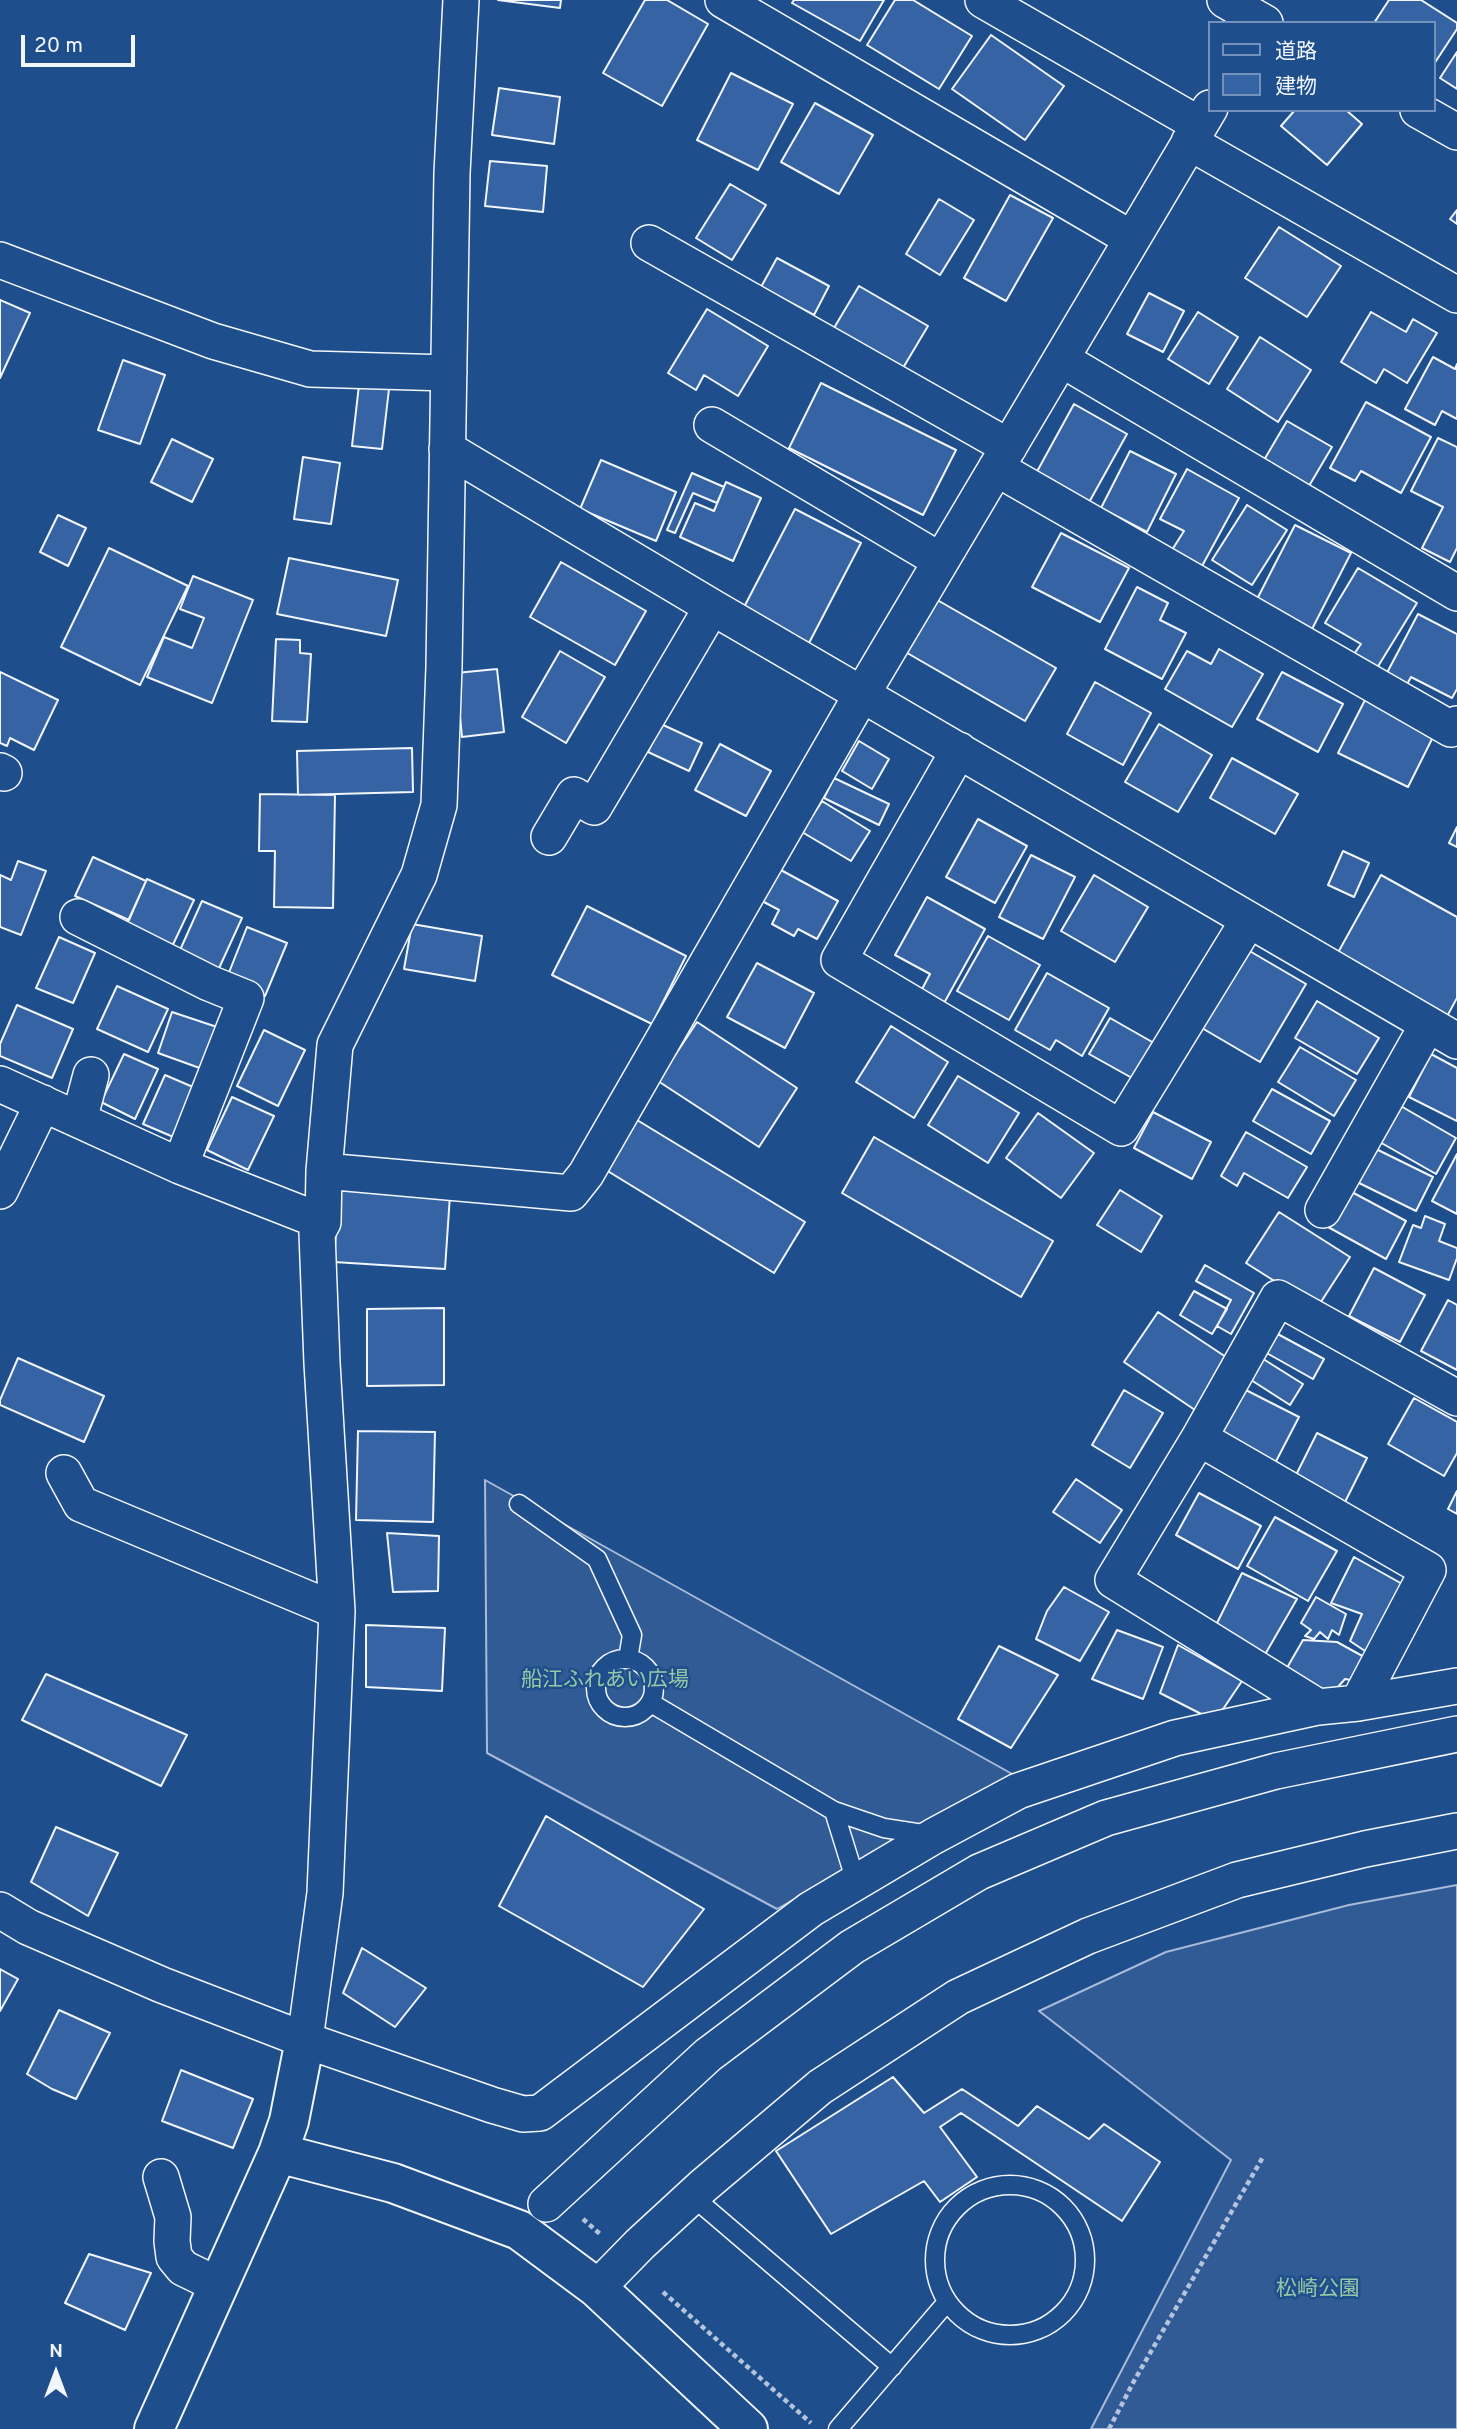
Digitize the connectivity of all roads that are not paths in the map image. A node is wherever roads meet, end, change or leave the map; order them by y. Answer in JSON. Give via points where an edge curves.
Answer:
{"nodes":[{"id":1,"x":461,"y":0,"type":"edge"},
{"id":2,"x":723,"y":0,"type":"edge"},
{"id":3,"x":983,"y":0,"type":"edge"},
{"id":4,"x":1225,"y":0,"type":"edge"},
{"id":5,"x":1266,"y":17,"type":"edge"},
{"id":6,"x":1422,"y":112,"type":"edge"},
{"id":7,"x":1200,"y":125,"type":"edge"},
{"id":8,"x":1457,"y":132,"type":"edge"},
{"id":9,"x":1132,"y":239,"type":"junction"},
{"id":10,"x":649,"y":243,"type":"dead end"},
{"id":11,"x":0,"y":260,"type":"edge"},
{"id":12,"x":1457,"y":295,"type":"edge"},
{"id":13,"x":1061,"y":359,"type":"junction"},
{"id":14,"x":449,"y":373,"type":"junction"},
{"id":15,"x":712,"y":425,"type":"dead end"},
{"id":16,"x":447,"y":449,"type":"junction"},
{"id":17,"x":1003,"y":457,"type":"junction"},
{"id":18,"x":941,"y":561,"type":"junction"},
{"id":19,"x":1457,"y":593,"type":"edge"},
{"id":20,"x":712,"y":607,"type":"junction"},
{"id":21,"x":862,"y":694,"type":"junction"},
{"id":22,"x":1457,"y":724,"type":"edge"},
{"id":23,"x":959,"y":750,"type":"junction"},
{"id":24,"x":548,"y":837,"type":"dead end"},
{"id":25,"x":78,"y":917,"type":"dead end"},
{"id":26,"x":1248,"y":921,"type":"junction"},
{"id":27,"x":1443,"y":1033,"type":"edge"},
{"id":28,"x":91,"y":1075,"type":"dead end"},
{"id":29,"x":0,"y":1084,"type":"edge"},
{"id":30,"x":43,"y":1103,"type":"junction"},
{"id":31,"x":79,"y":1120,"type":"junction"},
{"id":32,"x":180,"y":1166,"type":"junction"},
{"id":33,"x":324,"y":1171,"type":"junction"},
{"id":34,"x":0,"y":1191,"type":"edge"},
{"id":35,"x":1323,"y":1210,"type":"dead end"},
{"id":36,"x":323,"y":1222,"type":"junction"},
{"id":37,"x":1457,"y":1398,"type":"edge"},
{"id":38,"x":1199,"y":1437,"type":"junction"},
{"id":39,"x":64,"y":1473,"type":"dead end"},
{"id":40,"x":519,"y":1504,"type":"dead end"},
{"id":41,"x":337,"y":1611,"type":"junction"},
{"id":42,"x":628,"y":1659,"type":"junction"},
{"id":43,"x":1457,"y":1686,"type":"edge"},
{"id":44,"x":651,"y":1703,"type":"junction"},
{"id":45,"x":1358,"y":1703,"type":"junction"},
{"id":46,"x":1318,"y":1707,"type":"junction"},
{"id":47,"x":1457,"y":1734,"type":"edge"},
{"id":48,"x":834,"y":1811,"type":"junction"},
{"id":49,"x":1457,"y":1831,"type":"edge"},
{"id":50,"x":934,"y":1836,"type":"junction"},
{"id":51,"x":856,"y":1882,"type":"junction"},
{"id":52,"x":0,"y":1910,"type":"edge"},
{"id":53,"x":305,"y":2040,"type":"junction"},
{"id":54,"x":278,"y":2153,"type":"junction"},
{"id":55,"x":161,"y":2177,"type":"dead end"},
{"id":56,"x":692,"y":2196,"type":"junction"},
{"id":57,"x":552,"y":2199,"type":"road end"},
{"id":58,"x":218,"y":2285,"type":"junction"},
{"id":59,"x":597,"y":2288,"type":"junction"},
{"id":60,"x":947,"y":2302,"type":"junction"},
{"id":61,"x":892,"y":2367,"type":"junction"},
{"id":62,"x":154,"y":2429,"type":"edge"},
{"id":63,"x":748,"y":2429,"type":"edge"},
{"id":64,"x":838,"y":2429,"type":"edge"}],
"edges":[{"from":1,"to":14,"type":"street"},
{"from":2,"to":9,"type":"street"},
{"from":3,"to":7,"type":"street"},
{"from":4,"to":5,"type":"street"},
{"from":6,"to":8,"type":"street"},
{"from":7,"to":9,"type":"street"},
{"from":7,"to":12,"type":"street"},
{"from":9,"to":13,"type":"street"},
{"from":10,"to":17,"type":"street"},
{"from":11,"to":14,"type":"street","via":[[213,341],[310,369]]},
{"from":13,"to":17,"type":"street"},
{"from":13,"to":19,"type":"street"},
{"from":14,"to":16,"type":"street"},
{"from":15,"to":18,"type":"street"},
{"from":16,"to":20,"type":"street"},
{"from":16,"to":33,"type":"street","via":[[439,805],[419,875],[335,1045]]},
{"from":17,"to":18,"type":"street"},
{"from":17,"to":22,"type":"street","via":[[1451,729]]},
{"from":18,"to":21,"type":"street"},
{"from":20,"to":21,"type":"street"},
{"from":20,"to":24,"type":"street","via":[[594,807],[574,795]]},
{"from":21,"to":23,"type":"street"},
{"from":21,"to":33,"type":"street","via":[[586,1174],[570,1193]]},
{"from":23,"to":26,"type":"street"},
{"from":23,"to":26,"type":"street","via":[[839,960],[1109,1121],[1121,1128]]},
{"from":25,"to":32,"type":"street","via":[[246,998]]},
{"from":26,"to":27,"type":"street"},
{"from":27,"to":35,"type":"street"},
{"from":28,"to":31,"type":"street"},
{"from":29,"to":30,"type":"street"},
{"from":30,"to":31,"type":"street"},
{"from":30,"to":34,"type":"street"},
{"from":31,"to":32,"type":"street"},
{"from":32,"to":36,"type":"street"},
{"from":33,"to":36,"type":"street"},
{"from":36,"to":41,"type":"street","via":[[317,1233]]},
{"from":37,"to":38,"type":"street","via":[[1278,1298]]},
{"from":38,"to":45,"type":"street","via":[[1428,1570]]},
{"from":38,"to":46,"type":"street","via":[[1112,1580]]},
{"from":39,"to":41,"type":"street","via":[[81,1504]]},
{"from":40,"to":42,"type":"lane","via":[[597,1559],[632,1635]]},
{"from":41,"to":53,"type":"street","via":[[325,1892]]},
{"from":42,"to":44,"type":"lane","via":[[648,1670],[653,1681]]},
{"from":42,"to":44,"type":"lane","via":[[607,1665],[599,1674],[596,1696],[610,1714],[621,1717],[633,1717]]},
{"from":43,"to":45,"type":"street"},
{"from":44,"to":48,"type":"lane"},
{"from":45,"to":46,"type":"street"},
{"from":46,"to":50,"type":"street","via":[[1149,1746],[1018,1791]]},
{"from":47,"to":57,"type":"street","via":[[1276,1771],[1105,1818],[979,1872],[852,1947],[708,2055]]},
{"from":48,"to":50,"type":"lane","via":[[884,1828]]},
{"from":48,"to":51,"type":"lane"},
{"from":49,"to":56,"type":"street","via":[[1237,1880],[1088,1936],[970,1992],[820,2087]]},
{"from":50,"to":51,"type":"street"},
{"from":51,"to":53,"type":"street","via":[[811,1909],[540,2113],[523,2114],[492,2105]]},
{"from":52,"to":53,"type":"street","via":[[27,1927],[162,1985]]},
{"from":53,"to":54,"type":"street"},
{"from":54,"to":58,"type":"street"},
{"from":54,"to":59,"type":"street","via":[[393,2183],[519,2230]]},
{"from":55,"to":58,"type":"street","via":[[173,2217],[174,2257],[183,2267]]},
{"from":56,"to":59,"type":"street"},
{"from":56,"to":61,"type":"lane"},
{"from":58,"to":62,"type":"street"},
{"from":59,"to":63,"type":"street"},
{"from":60,"to":60,"type":"lane","via":[[934,2269],[937,2239],[951,2213],[973,2194],[1002,2185],[1031,2188],[1057,2202],[1077,2224],[1085,2252],[1082,2281],[1069,2308],[1046,2327],[1018,2335],[988,2333],[962,2320]]},
{"from":60,"to":61,"type":"lane"},
{"from":61,"to":64,"type":"lane"}]}
